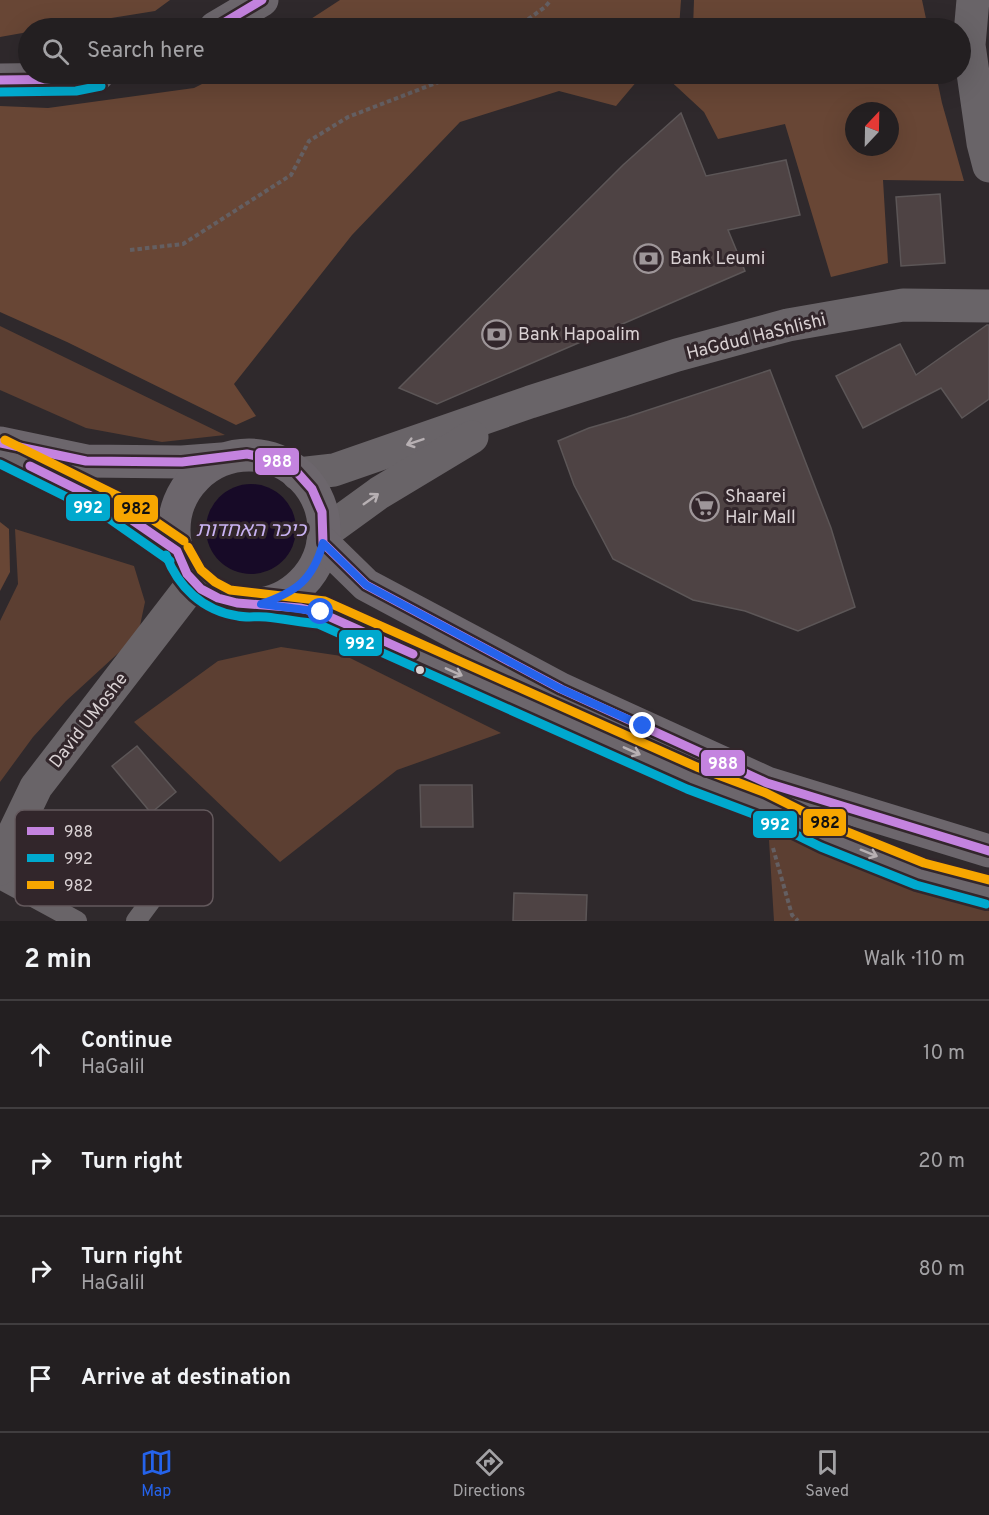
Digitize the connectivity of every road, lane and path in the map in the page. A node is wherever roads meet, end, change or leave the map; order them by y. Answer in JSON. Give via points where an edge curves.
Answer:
{"nodes":[{"id":1,"x":262,"y":0,"type":"edge"},
{"id":2,"x":551,"y":0,"type":"edge"},
{"id":3,"x":958,"y":0,"type":"edge"},
{"id":4,"x":973,"y":0,"type":"edge"},
{"id":5,"x":232,"y":18,"type":"edge"},
{"id":6,"x":530,"y":18,"type":"edge"},
{"id":7,"x":962,"y":18,"type":"edge"},
{"id":8,"x":971,"y":22,"type":"edge"},
{"id":9,"x":971,"y":50,"type":"edge"},
{"id":10,"x":982,"y":79,"type":"edge"},
{"id":11,"x":0,"y":80,"type":"edge"},
{"id":12,"x":18,"y":82,"type":"edge"},
{"id":13,"x":433,"y":84,"type":"edge"},
{"id":14,"x":989,"y":166,"type":"edge"},
{"id":15,"x":130,"y":250,"type":"dead end"},
{"id":16,"x":989,"y":306,"type":"edge"},
{"id":17,"x":530,"y":402,"type":"junction"},
{"id":18,"x":0,"y":443,"type":"edge"},
{"id":19,"x":0,"y":450,"type":"edge"},
{"id":20,"x":222,"y":459,"type":"junction"},
{"id":21,"x":298,"y":474,"type":"junction"},
{"id":22,"x":323,"y":538,"type":"junction"},
{"id":23,"x":177,"y":551,"type":"junction"},
{"id":24,"x":194,"y":582,"type":"junction"},
{"id":25,"x":261,"y":604,"type":"junction"},
{"id":26,"x":761,"y":804,"type":"junction"},
{"id":27,"x":25,"y":810,"type":"edge"},
{"id":28,"x":15,"y":831,"type":"edge"},
{"id":29,"x":989,"y":851,"type":"edge"},
{"id":30,"x":0,"y":869,"type":"edge"},
{"id":31,"x":0,"y":879,"type":"edge"},
{"id":32,"x":15,"y":887,"type":"edge"},
{"id":33,"x":989,"y":892,"type":"edge"},
{"id":34,"x":50,"y":906,"type":"edge"},
{"id":35,"x":147,"y":906,"type":"edge"},
{"id":36,"x":77,"y":921,"type":"edge"},
{"id":37,"x":136,"y":921,"type":"edge"},
{"id":38,"x":798,"y":921,"type":"edge"}],
"edges":[{"from":1,"to":5,"type":"main road"},
{"from":2,"to":6,"type":"path"},
{"from":3,"to":7,"type":"lane"},
{"from":4,"to":8,"type":"street"},
{"from":9,"to":10,"type":"street"},
{"from":10,"to":14,"type":"street","via":[[983,143]]},
{"from":11,"to":12,"type":"main road"},
{"from":13,"to":15,"type":"path","via":[[348,117],[309,141],[291,175],[183,244]]},
{"from":16,"to":17,"type":"street","name":"HaGdud HaShlishi","via":[[903,305],[788,325]]},
{"from":17,"to":21,"type":"street","name":"HaGdud HaShlishi","one_way":true,"via":[[334,470]]},
{"from":22,"to":17,"type":"street","name":"HaGdud HaShlishi","one_way":true,"via":[[379,493]]},
{"from":18,"to":20,"type":"main road","via":[[86,460]]},
{"from":19,"to":23,"type":"main road","via":[[113,507]]},
{"from":20,"to":21,"type":"main road","via":[[248,454],[268,458]]},
{"from":20,"to":23,"type":"main road","via":[[200,472],[184,491],[175,514]]},
{"from":21,"to":22,"type":"main road","via":[[312,489],[322,512]]},
{"from":22,"to":25,"type":"main road","via":[[318,561],[304,581],[285,596]]},
{"from":22,"to":29,"type":"main road","via":[[366,585],[561,689],[767,783]]},
{"from":23,"to":24,"type":"main road"},
{"from":24,"to":25,"type":"main road","via":[[214,597],[237,604]]},
{"from":24,"to":27,"type":"street","name":"David UMoshe","via":[[36,787]]},
{"from":25,"to":26,"type":"main road","one_way":true,"via":[[321,612],[692,778]]},
{"from":26,"to":33,"type":"main road","one_way":true,"via":[[825,836],[920,874]]},
{"from":26,"to":38,"type":"path","via":[[792,915]]},
{"from":28,"to":30,"type":"street","name":"David UMoshe"},
{"from":31,"to":32,"type":"lane"},
{"from":34,"to":36,"type":"lane"},
{"from":35,"to":37,"type":"lane"}]}
